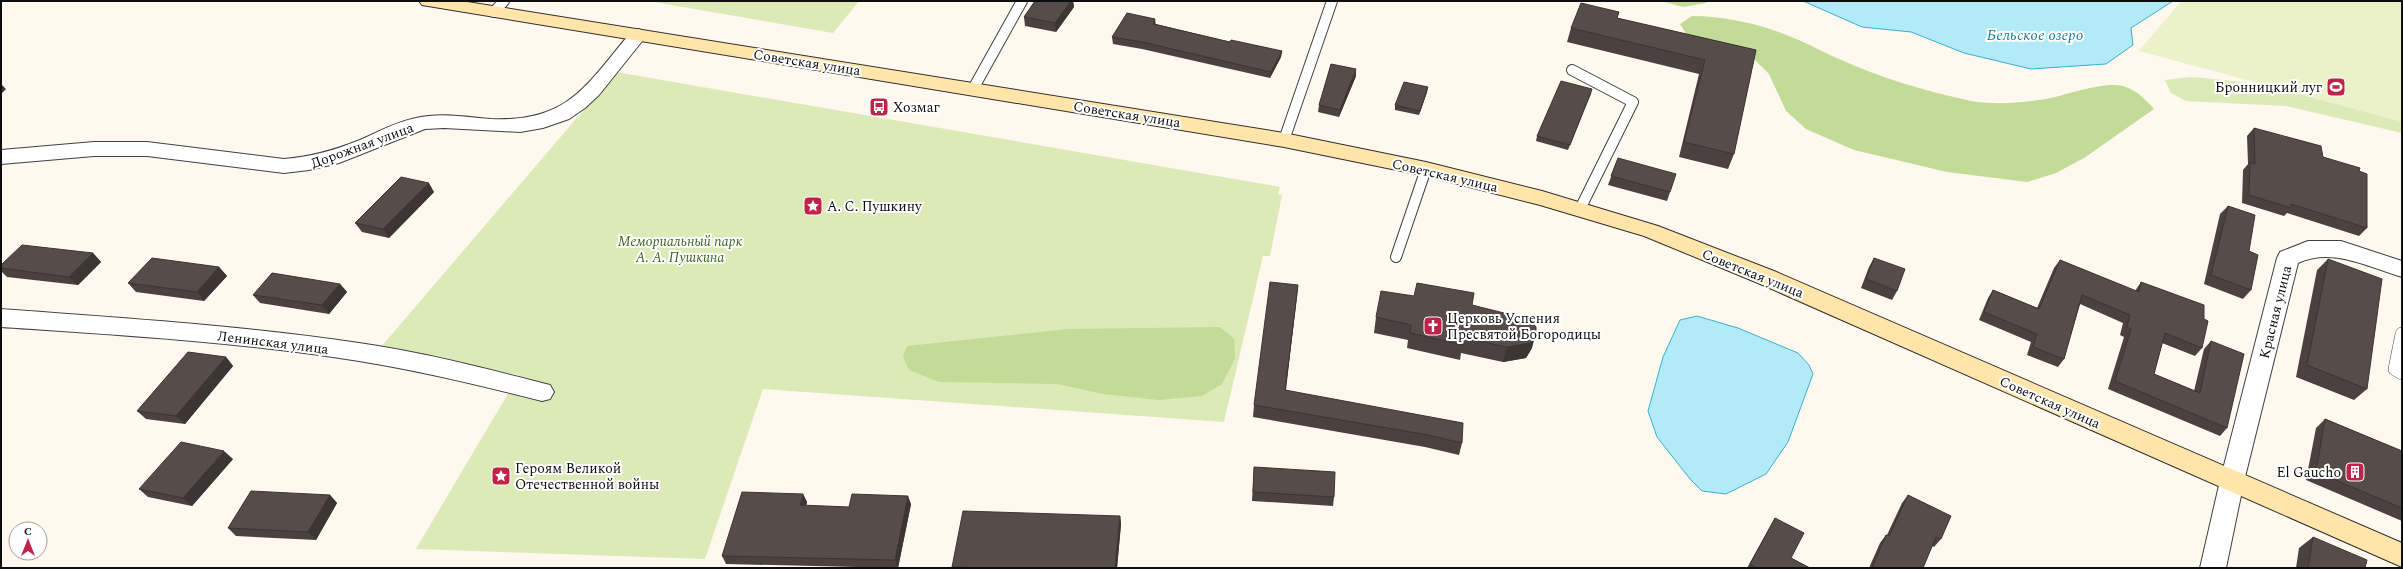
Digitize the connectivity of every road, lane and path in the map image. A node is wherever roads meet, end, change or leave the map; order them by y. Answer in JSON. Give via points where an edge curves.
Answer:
{"nodes":[{"id":1,"x":428,"y":1,"type":"edge"},
{"id":2,"x":1022,"y":1,"type":"edge"},
{"id":3,"x":1332,"y":1,"type":"edge"},
{"id":4,"x":499,"y":6,"type":"edge"},
{"id":5,"x":638,"y":35,"type":"junction"},
{"id":6,"x":1572,"y":70,"type":"dead end"},
{"id":7,"x":973,"y":89,"type":"junction"},
{"id":8,"x":1284,"y":140,"type":"junction"},
{"id":9,"x":1,"y":157,"type":"edge"},
{"id":10,"x":1426,"y":169,"type":"junction"},
{"id":11,"x":1580,"y":209,"type":"junction"},
{"id":12,"x":1396,"y":257,"type":"dead end"},
{"id":13,"x":2402,"y":269,"type":"edge"},
{"id":14,"x":1,"y":318,"type":"edge"},
{"id":15,"x":2402,"y":334,"type":"edge"},
{"id":16,"x":2402,"y":373,"type":"edge"},
{"id":17,"x":542,"y":392,"type":"dead end"},
{"id":18,"x":2232,"y":481,"type":"junction"},
{"id":19,"x":2402,"y":555,"type":"edge"},
{"id":20,"x":2213,"y":568,"type":"edge"}],
"edges":[{"from":1,"to":4,"type":"main road","name":"Советская улица"},
{"from":2,"to":7,"type":"lane"},
{"from":3,"to":8,"type":"lane"},
{"from":4,"to":5,"type":"main road","name":"Советская улица"},
{"from":5,"to":7,"type":"main road","name":"Советская улица"},
{"from":5,"to":9,"type":"street","name":"Дорожная улица","via":[[569,113],[535,125],[454,122],[416,124],[345,154],[305,166],[284,166],[134,149],[94,149]]},
{"from":6,"to":11,"type":"lane","via":[[1633,102]]},
{"from":7,"to":8,"type":"main road","name":"Советская улица"},
{"from":8,"to":10,"type":"main road","name":"Советская улица"},
{"from":10,"to":11,"type":"main road","name":"Советская улица"},
{"from":10,"to":12,"type":"lane"},
{"from":11,"to":18,"type":"main road","name":"Советская улица","via":[[1651,232],[1766,277]]},
{"from":13,"to":18,"type":"street","name":"Красная улица","via":[[2342,249],[2308,249],[2288,258]]},
{"from":14,"to":17,"type":"street","name":"Ленинская улица","via":[[183,331],[359,352],[464,372]]},
{"from":15,"to":16,"type":"lane","via":[[2395,369]]},
{"from":18,"to":19,"type":"main road","name":"Советская улица"},
{"from":18,"to":20,"type":"street"}]}
